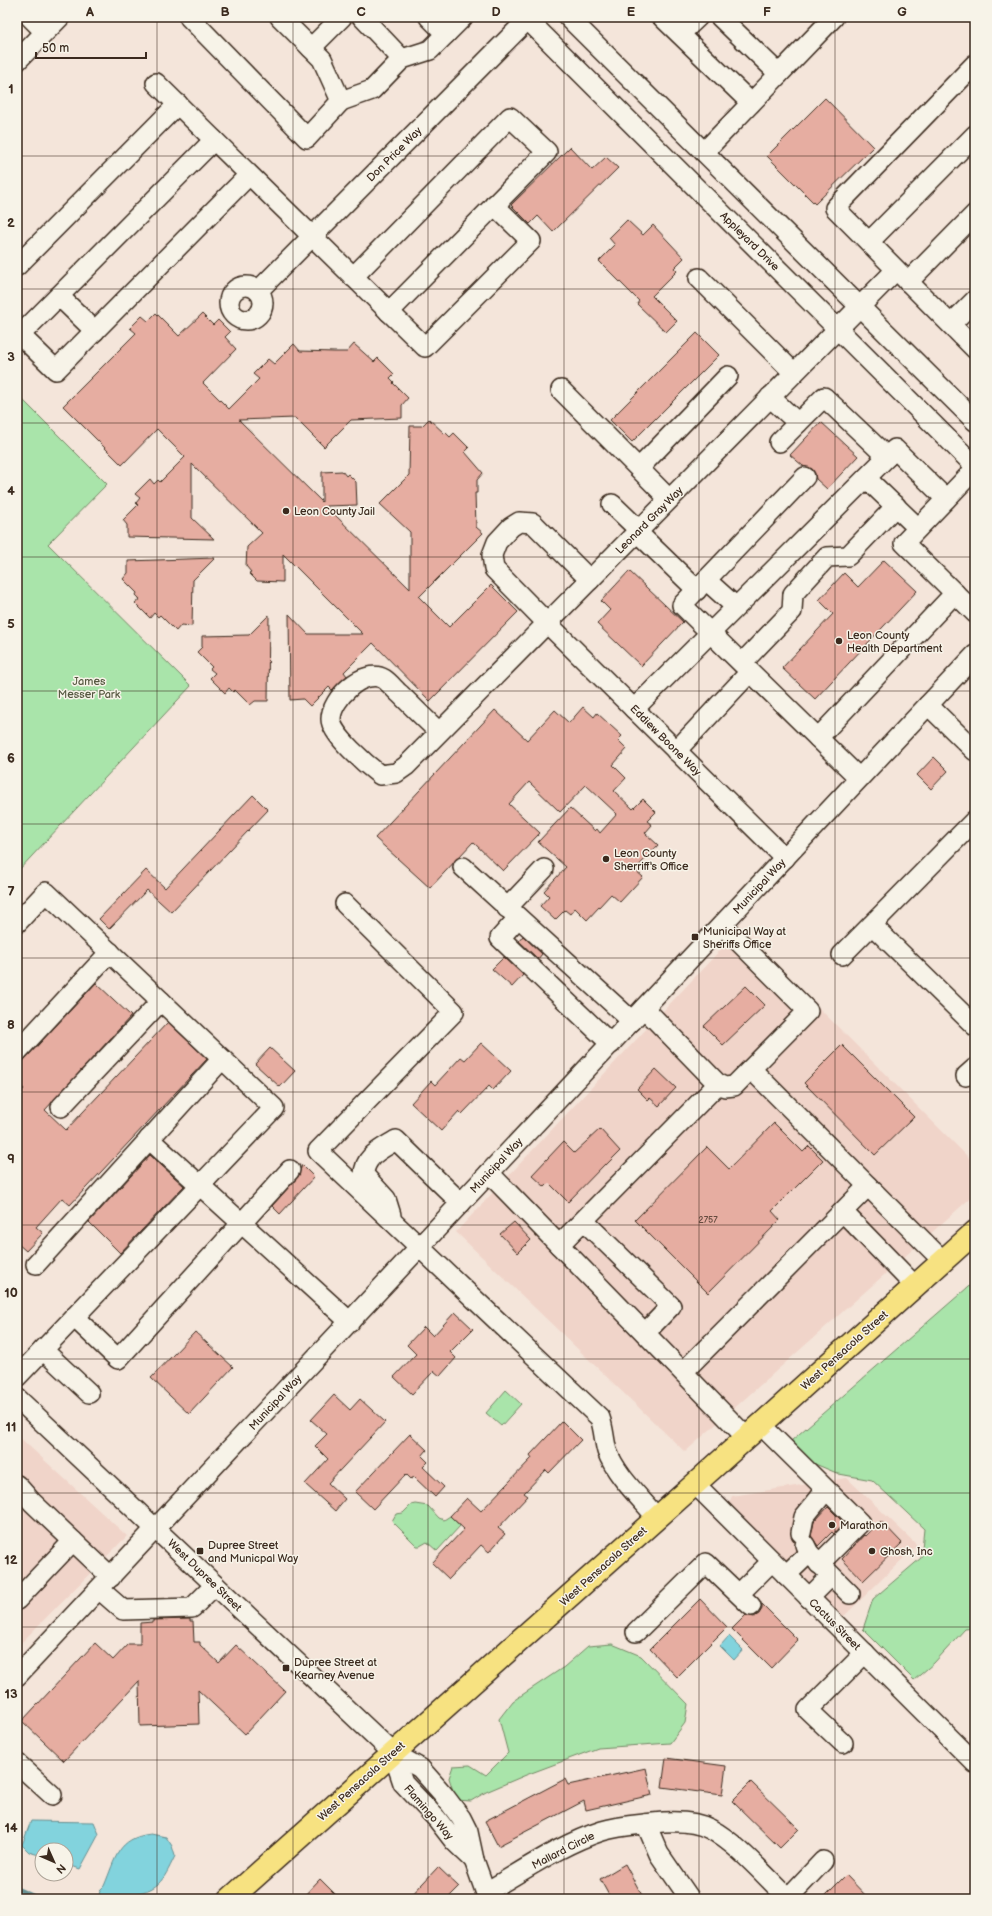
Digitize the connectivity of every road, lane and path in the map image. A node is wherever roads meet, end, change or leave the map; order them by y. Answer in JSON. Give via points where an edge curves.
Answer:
{"nodes":[{"id":1,"x":30,"y":17,"type":"edge"},
{"id":2,"x":60,"y":17,"type":"edge"},
{"id":3,"x":189,"y":17,"type":"edge"},
{"id":4,"x":280,"y":17,"type":"edge"},
{"id":5,"x":342,"y":17,"type":"edge"},
{"id":6,"x":362,"y":17,"type":"edge"},
{"id":7,"x":429,"y":17,"type":"edge"},
{"id":8,"x":463,"y":17,"type":"edge"},
{"id":9,"x":568,"y":17,"type":"edge"},
{"id":10,"x":662,"y":17,"type":"edge"},
{"id":11,"x":698,"y":17,"type":"edge"},
{"id":12,"x":720,"y":17,"type":"edge"},
{"id":13,"x":834,"y":17,"type":"edge"},
{"id":14,"x":527,"y":18,"type":"edge"},
{"id":15,"x":45,"y":32,"type":"junction"},
{"id":16,"x":446,"y":34,"type":"junction"},
{"id":17,"x":680,"y":34,"type":"junction"},
{"id":18,"x":311,"y":48,"type":"junction"},
{"id":19,"x":402,"y":60,"type":"junction"},
{"id":20,"x":17,"y":61,"type":"edge"},
{"id":21,"x":975,"y":64,"type":"edge"},
{"id":22,"x":779,"y":74,"type":"junction"},
{"id":23,"x":156,"y":83,"type":"dead end"},
{"id":24,"x":340,"y":101,"type":"junction"},
{"id":25,"x":751,"y":103,"type":"junction"},
{"id":26,"x":178,"y":104,"type":"junction"},
{"id":27,"x":975,"y":135,"type":"edge"},
{"id":28,"x":214,"y":140,"type":"junction"},
{"id":29,"x":704,"y":152,"type":"junction"},
{"id":30,"x":249,"y":175,"type":"junction"},
{"id":31,"x":494,"y":205,"type":"junction"},
{"id":32,"x":975,"y":214,"type":"edge"},
{"id":33,"x":312,"y":237,"type":"junction"},
{"id":34,"x":869,"y":242,"type":"junction"},
{"id":35,"x":17,"y":266,"type":"edge"},
{"id":36,"x":902,"y":276,"type":"junction"},
{"id":37,"x":353,"y":277,"type":"junction"},
{"id":38,"x":698,"y":278,"type":"dead end"},
{"id":39,"x":258,"y":291,"type":"dead end"},
{"id":40,"x":59,"y":296,"type":"junction"},
{"id":41,"x":975,"y":300,"type":"edge"},
{"id":42,"x":860,"y":307,"type":"junction"},
{"id":43,"x":389,"y":312,"type":"junction"},
{"id":44,"x":951,"y":324,"type":"junction"},
{"id":45,"x":838,"y":329,"type":"junction"},
{"id":46,"x":94,"y":331,"type":"junction"},
{"id":47,"x":19,"y":333,"type":"edge"},
{"id":48,"x":975,"y":349,"type":"edge"},
{"id":49,"x":794,"y":373,"type":"junction"},
{"id":50,"x":728,"y":376,"type":"dead end"},
{"id":51,"x":561,"y":390,"type":"dead end"},
{"id":52,"x":770,"y":397,"type":"junction"},
{"id":53,"x":975,"y":421,"type":"edge"},
{"id":54,"x":798,"y":423,"type":"junction"},
{"id":55,"x":779,"y":442,"type":"dead end"},
{"id":56,"x":887,"y":457,"type":"junction"},
{"id":57,"x":639,"y":468,"type":"junction"},
{"id":58,"x":975,"y":468,"type":"edge"},
{"id":59,"x":805,"y":478,"type":"dead end"},
{"id":60,"x":866,"y":478,"type":"junction"},
{"id":61,"x":670,"y":499,"type":"junction"},
{"id":62,"x":946,"y":499,"type":"junction"},
{"id":63,"x":612,"y":504,"type":"dead end"},
{"id":64,"x":896,"y":506,"type":"junction"},
{"id":65,"x":918,"y":528,"type":"junction"},
{"id":66,"x":638,"y":531,"type":"junction"},
{"id":67,"x":590,"y":580,"type":"junction"},
{"id":68,"x":702,"y":585,"type":"junction"},
{"id":69,"x":955,"y":594,"type":"junction"},
{"id":70,"x":736,"y":607,"type":"junction"},
{"id":71,"x":975,"y":613,"type":"edge"},
{"id":72,"x":547,"y":623,"type":"junction"},
{"id":73,"x":710,"y":633,"type":"junction"},
{"id":74,"x":975,"y":655,"type":"edge"},
{"id":75,"x":746,"y":668,"type":"junction"},
{"id":76,"x":928,"y":705,"type":"junction"},
{"id":77,"x":634,"y":709,"type":"junction"},
{"id":78,"x":439,"y":732,"type":"junction"},
{"id":79,"x":818,"y":738,"type":"junction"},
{"id":80,"x":676,"y":751,"type":"junction"},
{"id":81,"x":975,"y":751,"type":"edge"},
{"id":82,"x":860,"y":778,"type":"junction"},
{"id":83,"x":975,"y":820,"type":"edge"},
{"id":84,"x":785,"y":858,"type":"junction"},
{"id":85,"x":463,"y":867,"type":"dead end"},
{"id":86,"x":544,"y":869,"type":"dead end"},
{"id":87,"x":345,"y":904,"type":"dead end"},
{"id":88,"x":513,"y":913,"type":"junction"},
{"id":89,"x":17,"y":923,"type":"edge"},
{"id":90,"x":722,"y":925,"type":"junction"},
{"id":91,"x":872,"y":925,"type":"junction"},
{"id":92,"x":110,"y":952,"type":"junction"},
{"id":93,"x":842,"y":955,"type":"dead end"},
{"id":94,"x":161,"y":1001,"type":"junction"},
{"id":95,"x":638,"y":1015,"type":"junction"},
{"id":96,"x":975,"y":1026,"type":"edge"},
{"id":97,"x":611,"y":1044,"type":"junction"},
{"id":98,"x":17,"y":1052,"type":"edge"},
{"id":99,"x":222,"y":1059,"type":"junction"},
{"id":100,"x":751,"y":1069,"type":"junction"},
{"id":101,"x":718,"y":1084,"type":"junction"},
{"id":102,"x":61,"y":1107,"type":"dead end"},
{"id":103,"x":149,"y":1139,"type":"junction"},
{"id":104,"x":290,"y":1170,"type":"dead end"},
{"id":105,"x":488,"y":1173,"type":"junction"},
{"id":106,"x":200,"y":1186,"type":"junction"},
{"id":107,"x":868,"y":1186,"type":"junction"},
{"id":108,"x":368,"y":1190,"type":"junction"},
{"id":109,"x":461,"y":1203,"type":"junction"},
{"id":110,"x":843,"y":1212,"type":"junction"},
{"id":111,"x":584,"y":1221,"type":"junction"},
{"id":112,"x":242,"y":1223,"type":"junction"},
{"id":113,"x":975,"y":1232,"type":"edge"},
{"id":114,"x":559,"y":1245,"type":"junction"},
{"id":115,"x":419,"y":1248,"type":"junction"},
{"id":116,"x":943,"y":1261,"type":"junction"},
{"id":117,"x":36,"y":1264,"type":"dead end"},
{"id":118,"x":915,"y":1286,"type":"junction"},
{"id":119,"x":74,"y":1317,"type":"junction"},
{"id":120,"x":350,"y":1322,"type":"junction"},
{"id":121,"x":644,"y":1333,"type":"junction"},
{"id":122,"x":43,"y":1350,"type":"junction"},
{"id":123,"x":683,"y":1372,"type":"junction"},
{"id":124,"x":17,"y":1377,"type":"edge"},
{"id":125,"x":89,"y":1393,"type":"dead end"},
{"id":126,"x":17,"y":1398,"type":"edge"},
{"id":127,"x":754,"y":1431,"type":"junction"},
{"id":128,"x":695,"y":1484,"type":"junction"},
{"id":129,"x":17,"y":1485,"type":"edge"},
{"id":130,"x":826,"y":1490,"type":"junction"},
{"id":131,"x":657,"y":1518,"type":"junction"},
{"id":132,"x":156,"y":1528,"type":"junction"},
{"id":133,"x":73,"y":1541,"type":"junction"},
{"id":134,"x":813,"y":1554,"type":"junction"},
{"id":135,"x":772,"y":1561,"type":"junction"},
{"id":136,"x":786,"y":1575,"type":"junction"},
{"id":137,"x":105,"y":1583,"type":"junction"},
{"id":138,"x":215,"y":1585,"type":"junction"},
{"id":139,"x":850,"y":1594,"type":"dead end"},
{"id":140,"x":809,"y":1598,"type":"junction"},
{"id":141,"x":17,"y":1600,"type":"edge"},
{"id":142,"x":636,"y":1632,"type":"dead end"},
{"id":143,"x":865,"y":1653,"type":"junction"},
{"id":144,"x":17,"y":1676,"type":"edge"},
{"id":145,"x":843,"y":1743,"type":"dead end"},
{"id":146,"x":392,"y":1753,"type":"junction"},
{"id":147,"x":17,"y":1763,"type":"edge"},
{"id":148,"x":975,"y":1763,"type":"edge"},
{"id":149,"x":52,"y":1795,"type":"dead end"},
{"id":150,"x":646,"y":1824,"type":"junction"},
{"id":151,"x":823,"y":1861,"type":"dead end"},
{"id":152,"x":487,"y":1896,"type":"edge"},
{"id":153,"x":788,"y":1898,"type":"edge"},
{"id":154,"x":230,"y":1899,"type":"edge"},
{"id":155,"x":690,"y":1899,"type":"edge"}],
"edges":[{"from":1,"to":15,"type":"street"},
{"from":2,"to":15,"type":"street"},
{"from":3,"to":24,"type":"street","via":[[307,138]]},
{"from":4,"to":18,"type":"street"},
{"from":5,"to":18,"type":"street"},
{"from":6,"to":19,"type":"street"},
{"from":7,"to":16,"type":"street"},
{"from":8,"to":16,"type":"street"},
{"from":9,"to":29,"type":"street"},
{"from":10,"to":17,"type":"street"},
{"from":11,"to":17,"type":"street"},
{"from":12,"to":22,"type":"street"},
{"from":13,"to":22,"type":"street"},
{"from":14,"to":33,"type":"street","name":"Don Price Way"},
{"from":14,"to":45,"type":"street","name":"Appleyard Drive"},
{"from":15,"to":20,"type":"street"},
{"from":16,"to":19,"type":"street","via":[[430,50]]},
{"from":17,"to":25,"type":"street"},
{"from":18,"to":24,"type":"street","via":[[322,59]]},
{"from":19,"to":24,"type":"street","via":[[372,90]]},
{"from":21,"to":34,"type":"street","via":[[834,208]]},
{"from":22,"to":25,"type":"street"},
{"from":23,"to":26,"type":"street"},
{"from":25,"to":29,"type":"street"},
{"from":26,"to":28,"type":"street"},
{"from":26,"to":35,"type":"street"},
{"from":27,"to":34,"type":"street"},
{"from":28,"to":30,"type":"street"},
{"from":28,"to":40,"type":"street"},
{"from":29,"to":42,"type":"street"},
{"from":30,"to":33,"type":"street"},
{"from":30,"to":46,"type":"street"},
{"from":31,"to":37,"type":"street","via":[[547,152],[510,116]]},
{"from":31,"to":43,"type":"street"},
{"from":31,"to":43,"type":"street","via":[[531,241],[424,347]]},
{"from":32,"to":36,"type":"street","name":"Leonard Gray Way"},
{"from":33,"to":37,"type":"street"},
{"from":33,"to":39,"type":"street","name":"Don Price Way"},
{"from":34,"to":36,"type":"street"},
{"from":36,"to":42,"type":"street","name":"Leonard Gray Way"},
{"from":36,"to":44,"type":"street"},
{"from":37,"to":43,"type":"street"},
{"from":38,"to":49,"type":"street"},
{"from":40,"to":46,"type":"street"},
{"from":40,"to":47,"type":"street"},
{"from":41,"to":44,"type":"street"},
{"from":42,"to":45,"type":"street","name":"Leonard Gray Way"},
{"from":42,"to":53,"type":"street"},
{"from":44,"to":48,"type":"street"},
{"from":45,"to":49,"type":"street","name":"Leonard Gray Way"},
{"from":45,"to":58,"type":"street","name":"Appleyard Drive"},
{"from":46,"to":47,"type":"street","via":[[56,370]]},
{"from":49,"to":52,"type":"street","name":"Leonard Gray Way"},
{"from":50,"to":57,"type":"street"},
{"from":51,"to":57,"type":"street"},
{"from":52,"to":54,"type":"street"},
{"from":52,"to":61,"type":"street","name":"Leonard Gray Way"},
{"from":54,"to":55,"type":"street"},
{"from":54,"to":56,"type":"street","via":[[824,397]]},
{"from":56,"to":60,"type":"street"},
{"from":56,"to":62,"type":"street","via":[[895,449]]},
{"from":57,"to":61,"type":"street"},
{"from":58,"to":62,"type":"street"},
{"from":59,"to":68,"type":"street"},
{"from":60,"to":64,"type":"street"},
{"from":60,"to":70,"type":"street"},
{"from":61,"to":66,"type":"street","name":"Leonard Gray Way"},
{"from":62,"to":65,"type":"street"},
{"from":63,"to":66,"type":"street"},
{"from":64,"to":65,"type":"street"},
{"from":64,"to":75,"type":"street","via":[[848,556],[827,557],[793,594],[792,611]]},
{"from":65,"to":69,"type":"street","via":[[904,543]]},
{"from":66,"to":67,"type":"street","name":"Leonard Gray Way"},
{"from":66,"to":68,"type":"street"},
{"from":67,"to":72,"type":"street","name":"Leonard Gray Way"},
{"from":67,"to":72,"type":"street","name":"Eddiew Boone Way","via":[[533,523],[519,522],[511,527],[497,542],[492,555],[494,569]]},
{"from":68,"to":70,"type":"street"},
{"from":68,"to":73,"type":"street","via":[[682,605]]},
{"from":69,"to":71,"type":"street"},
{"from":69,"to":79,"type":"street"},
{"from":70,"to":73,"type":"street"},
{"from":72,"to":77,"type":"street","name":"Eddiew Boone Way"},
{"from":72,"to":78,"type":"street","name":"Leonard Gray Way"},
{"from":73,"to":75,"type":"street"},
{"from":73,"to":77,"type":"street"},
{"from":74,"to":76,"type":"street","name":"Municipal Way"},
{"from":75,"to":79,"type":"street"},
{"from":75,"to":80,"type":"street"},
{"from":76,"to":81,"type":"street"},
{"from":76,"to":82,"type":"street","name":"Municipal Way"},
{"from":77,"to":80,"type":"street","name":"Eddiew Boone Way"},
{"from":78,"to":78,"type":"street","via":[[406,766],[396,773],[380,775],[339,737],[331,720],[334,704],[358,680],[371,676],[384,679]]},
{"from":79,"to":82,"type":"street"},
{"from":80,"to":84,"type":"street","name":"Eddiew Boone Way"},
{"from":82,"to":84,"type":"street","name":"Municipal Way"},
{"from":83,"to":91,"type":"street"},
{"from":84,"to":90,"type":"street","name":"Municipal Way"},
{"from":85,"to":88,"type":"street"},
{"from":86,"to":88,"type":"street"},
{"from":87,"to":108,"type":"street","via":[[454,1012],[318,1151]]},
{"from":88,"to":95,"type":"street"},
{"from":88,"to":97,"type":"street","via":[[500,938]]},
{"from":89,"to":92,"type":"street","via":[[46,892]]},
{"from":90,"to":95,"type":"street","name":"Municipal Way"},
{"from":90,"to":100,"type":"street","via":[[808,1011]]},
{"from":91,"to":93,"type":"street"},
{"from":91,"to":96,"type":"street"},
{"from":92,"to":94,"type":"street"},
{"from":92,"to":98,"type":"street"},
{"from":94,"to":99,"type":"street"},
{"from":94,"to":102,"type":"street"},
{"from":95,"to":97,"type":"street","name":"Municipal Way"},
{"from":95,"to":101,"type":"street"},
{"from":97,"to":105,"type":"street","name":"Municipal Way"},
{"from":99,"to":103,"type":"street"},
{"from":99,"to":106,"type":"street","via":[[274,1108]]},
{"from":100,"to":101,"type":"street","via":[[734,1086],[725,1087]]},
{"from":100,"to":107,"type":"street"},
{"from":101,"to":111,"type":"street"},
{"from":103,"to":106,"type":"street"},
{"from":103,"to":117,"type":"street"},
{"from":104,"to":112,"type":"street"},
{"from":105,"to":109,"type":"street","name":"Municipal Way"},
{"from":105,"to":114,"type":"street"},
{"from":106,"to":112,"type":"street"},
{"from":106,"to":119,"type":"street"},
{"from":107,"to":110,"type":"street"},
{"from":107,"to":116,"type":"street"},
{"from":108,"to":109,"type":"street","via":[[364,1175],[365,1164],[373,1155],[396,1140]]},
{"from":108,"to":115,"type":"street","via":[[393,1223]]},
{"from":109,"to":115,"type":"street","name":"Municipal Way"},
{"from":110,"to":118,"type":"street"},
{"from":110,"to":123,"type":"street"},
{"from":111,"to":114,"type":"street"},
{"from":111,"to":121,"type":"street","via":[[671,1306]]},
{"from":112,"to":119,"type":"street","via":[[118,1358]]},
{"from":112,"to":120,"type":"street"},
{"from":113,"to":116,"type":"main road","name":"West Pensacola Street"},
{"from":114,"to":121,"type":"street"},
{"from":115,"to":120,"type":"street","name":"Municipal Way"},
{"from":115,"to":131,"type":"street","via":[[600,1418],[612,1462],[619,1474]]},
{"from":116,"to":118,"type":"main road","name":"West Pensacola Street"},
{"from":118,"to":127,"type":"main road","name":"West Pensacola Street"},
{"from":119,"to":122,"type":"street"},
{"from":120,"to":132,"type":"street","name":"Municipal Way"},
{"from":121,"to":123,"type":"street"},
{"from":122,"to":124,"type":"street"},
{"from":122,"to":125,"type":"street"},
{"from":123,"to":127,"type":"street"},
{"from":126,"to":132,"type":"street","name":"West Dupree Street"},
{"from":127,"to":128,"type":"main road","name":"West Pensacola Street"},
{"from":127,"to":130,"type":"street"},
{"from":128,"to":131,"type":"main road","name":"West Pensacola Street"},
{"from":128,"to":135,"type":"street","name":"Cactus Street"},
{"from":129,"to":133,"type":"street"},
{"from":130,"to":134,"type":"street","via":[[804,1517]]},
{"from":130,"to":134,"type":"street","via":[[860,1523]]},
{"from":131,"to":146,"type":"main road","name":"West Pensacola Street"},
{"from":132,"to":137,"type":"street","name":"Municipal Way"},
{"from":132,"to":138,"type":"street","name":"West Dupree Street"},
{"from":133,"to":137,"type":"street"},
{"from":133,"to":141,"type":"street"},
{"from":134,"to":136,"type":"street"},
{"from":134,"to":139,"type":"street"},
{"from":134,"to":140,"type":"street"},
{"from":135,"to":136,"type":"street","name":"Cactus Street"},
{"from":135,"to":142,"type":"street","via":[[745,1600],[706,1563]]},
{"from":136,"to":140,"type":"street","name":"Cactus Street"},
{"from":137,"to":138,"type":"street","via":[[123,1610],[192,1608]]},
{"from":137,"to":144,"type":"street","name":"Municipal Way"},
{"from":138,"to":146,"type":"street","name":"West Dupree Street"},
{"from":140,"to":143,"type":"street","name":"Cactus Street"},
{"from":143,"to":145,"type":"street","via":[[808,1710]]},
{"from":143,"to":148,"type":"street","name":"Cactus Street"},
{"from":146,"to":152,"type":"street","name":"Flamingo Way","via":[[420,1768],[443,1794],[468,1832],[474,1860]]},
{"from":146,"to":154,"type":"main road","name":"West Pensacola Street"},
{"from":147,"to":149,"type":"street"},
{"from":150,"to":152,"type":"street","name":"Mallard Circle","via":[[602,1831],[581,1840],[545,1858]]},
{"from":150,"to":153,"type":"street","name":"Mallard Circle","via":[[670,1821],[708,1828],[727,1840]]},
{"from":150,"to":155,"type":"street","via":[[659,1854]]},
{"from":151,"to":153,"type":"street"}]}
